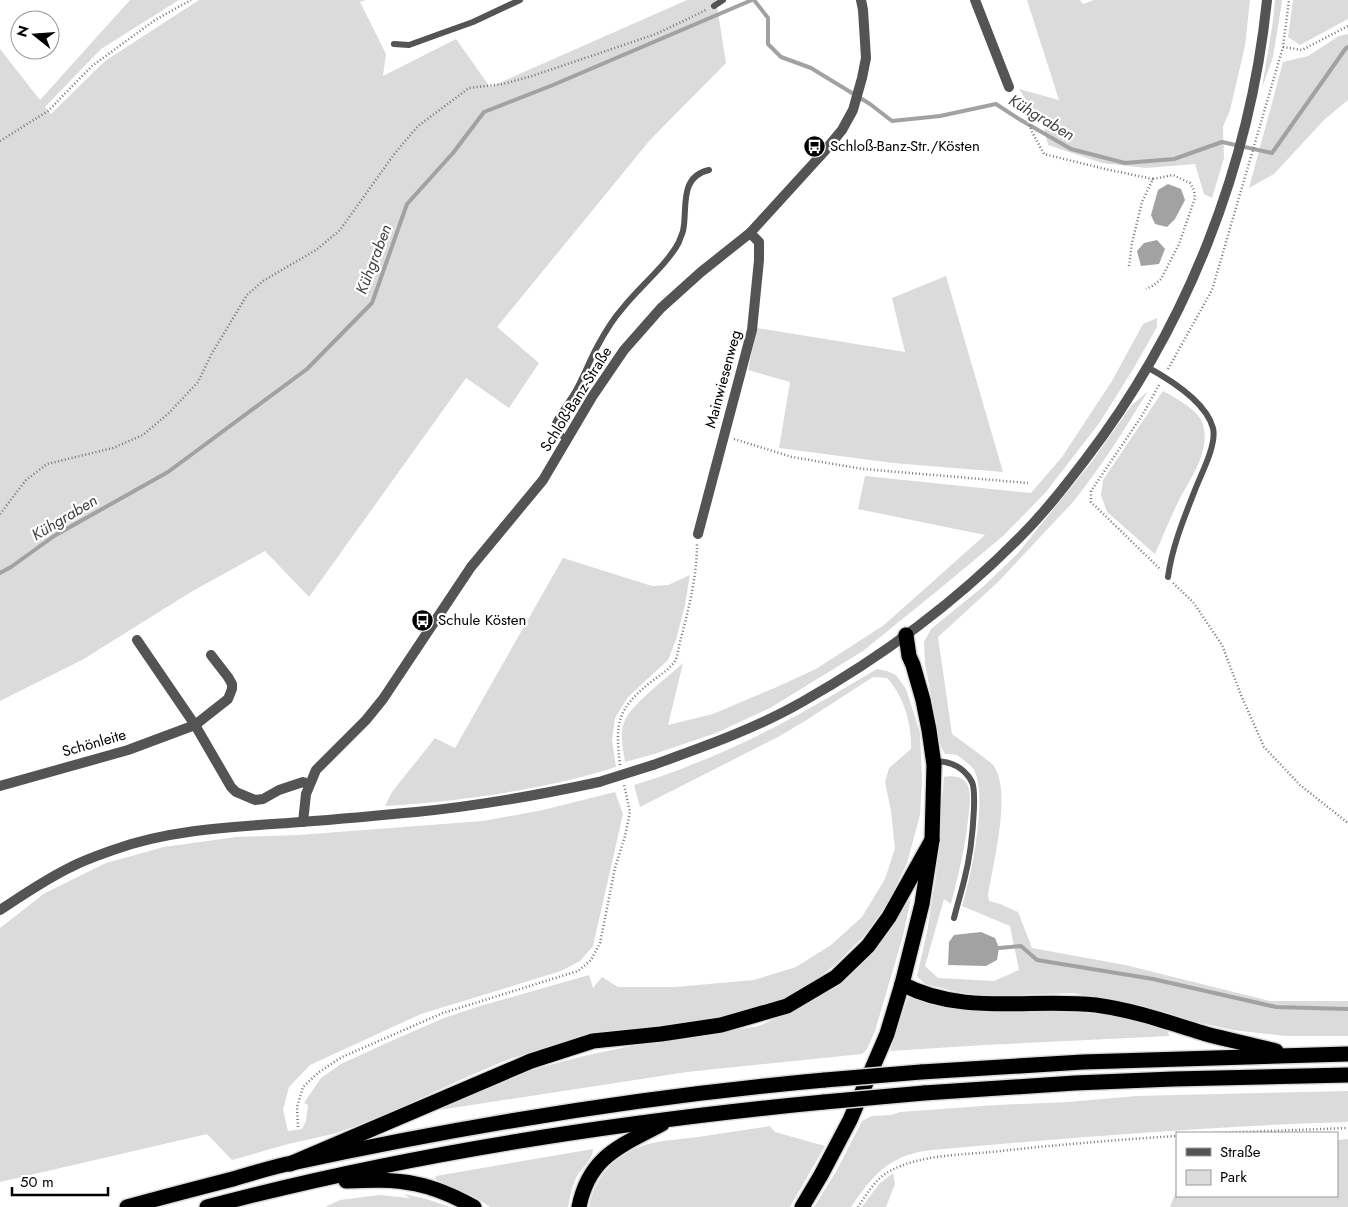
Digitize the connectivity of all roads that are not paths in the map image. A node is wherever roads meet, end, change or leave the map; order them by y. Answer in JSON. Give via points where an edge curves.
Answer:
{"nodes":[{"id":1,"x":520,"y":0,"type":"edge"},
{"id":2,"x":723,"y":0,"type":"edge"},
{"id":3,"x":861,"y":0,"type":"edge"},
{"id":4,"x":975,"y":0,"type":"edge"},
{"id":5,"x":1267,"y":0,"type":"edge"},
{"id":6,"x":714,"y":6,"type":"road end"},
{"id":7,"x":394,"y":44,"type":"dead end"},
{"id":8,"x":1009,"y":87,"type":"road end"},
{"id":9,"x":709,"y":170,"type":"dead end"},
{"id":10,"x":750,"y":233,"type":"junction"},
{"id":11,"x":1148,"y":367,"type":"junction"},
{"id":12,"x":567,"y":442,"type":"junction"},
{"id":13,"x":698,"y":534,"type":"road end"},
{"id":14,"x":1168,"y":577,"type":"road end"},
{"id":15,"x":906,"y":635,"type":"junction"},
{"id":16,"x":137,"y":640,"type":"dead end"},
{"id":17,"x":211,"y":654,"type":"dead end"},
{"id":18,"x":196,"y":724,"type":"junction"},
{"id":19,"x":934,"y":760,"type":"junction"},
{"id":20,"x":0,"y":786,"type":"edge"},
{"id":21,"x":308,"y":790,"type":"junction"},
{"id":22,"x":303,"y":822,"type":"junction"},
{"id":23,"x":932,"y":840,"type":"junction"},
{"id":24,"x":0,"y":910,"type":"edge"},
{"id":25,"x":954,"y":918,"type":"dead end"},
{"id":26,"x":902,"y":984,"type":"junction"},
{"id":27,"x":1348,"y":1054,"type":"edge"},
{"id":28,"x":1294,"y":1055,"type":"junction"},
{"id":29,"x":1348,"y":1075,"type":"edge"},
{"id":30,"x":672,"y":1118,"type":"junction"},
{"id":31,"x":290,"y":1164,"type":"junction"},
{"id":32,"x":302,"y":1183,"type":"junction"},
{"id":33,"x":128,"y":1207,"type":"edge"},
{"id":34,"x":207,"y":1207,"type":"edge"},
{"id":35,"x":474,"y":1207,"type":"edge"},
{"id":36,"x":579,"y":1207,"type":"edge"},
{"id":37,"x":802,"y":1207,"type":"edge"}],
"edges":[{"from":1,"to":7,"type":"lane","via":[[473,22],[409,45]]},
{"from":2,"to":6,"type":"lane"},
{"from":3,"to":10,"type":"street","name":"Schloß-Banz-Straße","via":[[866,58],[853,110],[824,153]]},
{"from":4,"to":8,"type":"street"},
{"from":5,"to":11,"type":"street","via":[[1262,41],[1236,162],[1189,289]]},
{"from":9,"to":12,"type":"lane","via":[[696,176],[687,192],[683,232],[678,244],[622,308],[556,421],[554,425]]},
{"from":10,"to":12,"type":"street","name":"Schloß-Banz-Straße","via":[[668,302],[630,343],[592,397]]},
{"from":10,"to":13,"type":"street","name":"Mainwiesenweg","via":[[759,242],[752,330]]},
{"from":11,"to":14,"type":"lane","via":[[1195,400],[1207,414],[1213,429],[1211,452],[1182,524]]},
{"from":11,"to":15,"type":"street","via":[[1097,444],[1023,534],[980,575]]},
{"from":12,"to":21,"type":"street","name":"Schloß-Banz-Straße","via":[[543,480],[471,567],[383,700],[316,770]]},
{"from":15,"to":19,"type":"highway"},
{"from":15,"to":22,"type":"street","bridge":true,"via":[[801,703],[743,731],[653,766],[538,795],[419,812]]},
{"from":16,"to":18,"type":"street"},
{"from":17,"to":18,"type":"street","name":"Schönleite","via":[[228,677],[232,689],[228,699]]},
{"from":18,"to":20,"type":"street","name":"Schönleite","via":[[128,750]]},
{"from":18,"to":21,"type":"street","via":[[236,792],[255,800],[303,782]]},
{"from":19,"to":23,"type":"highway"},
{"from":19,"to":25,"type":"lane","via":[[955,764],[973,783],[973,831],[965,880]]},
{"from":21,"to":22,"type":"street"},
{"from":22,"to":24,"type":"street","via":[[194,831],[115,849],[71,867]]},
{"from":23,"to":26,"type":"highway","via":[[922,904]]},
{"from":23,"to":31,"type":"highway","via":[[889,917],[868,946],[836,977],[787,1006],[721,1025],[592,1041],[531,1061]]},
{"from":26,"to":28,"type":"highway","via":[[927,996],[952,1001],[1109,1007]]},
{"from":26,"to":37,"type":"highway","via":[[887,1034],[850,1120]]},
{"from":27,"to":28,"type":"highway"},
{"from":28,"to":31,"type":"highway","bridge":true,"via":[[1083,1062],[748,1087],[558,1113]]},
{"from":29,"to":30,"type":"highway","bridge":true,"via":[[1075,1083],[924,1093]]},
{"from":30,"to":32,"type":"highway","via":[[491,1146]]},
{"from":30,"to":36,"type":"highway","via":[[614,1150],[601,1162],[590,1176]]},
{"from":31,"to":33,"type":"highway"},
{"from":32,"to":34,"type":"highway"},
{"from":32,"to":35,"type":"highway","via":[[402,1182],[449,1194]]}]}
